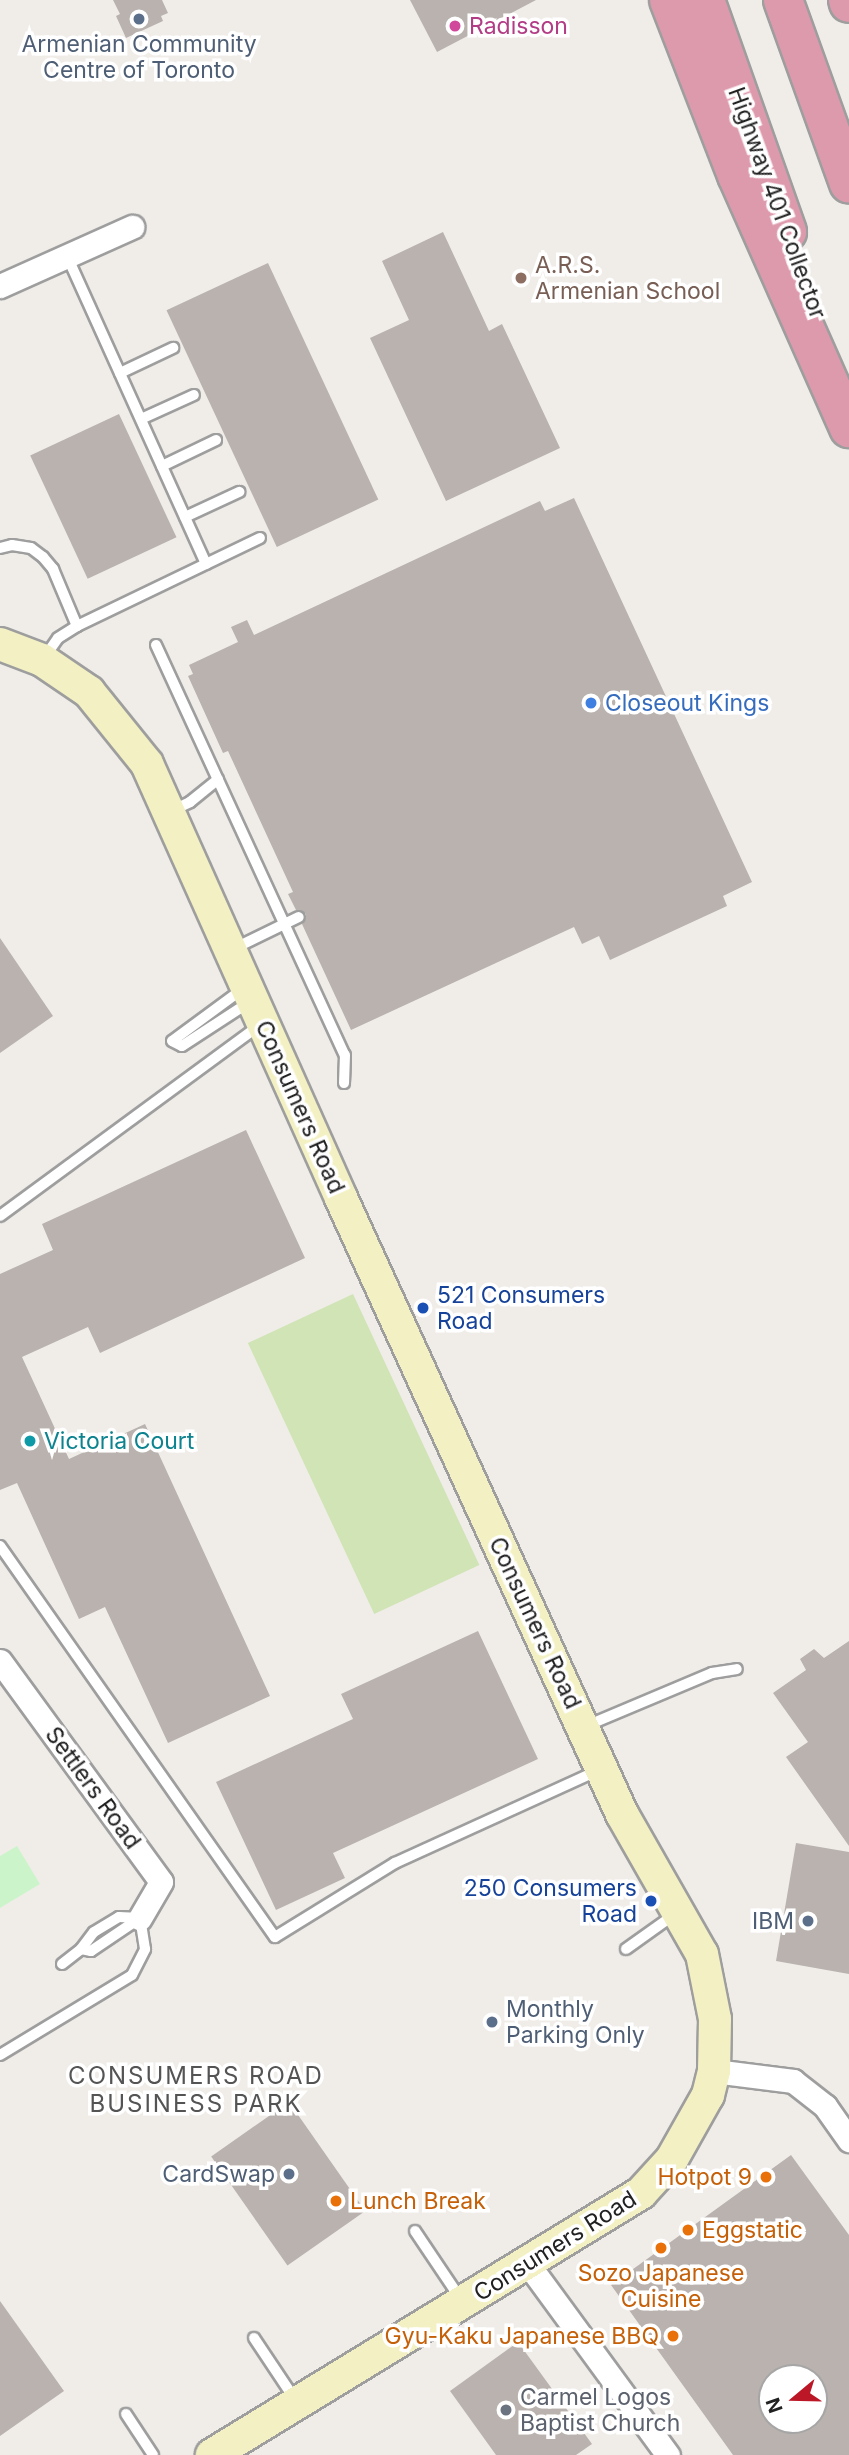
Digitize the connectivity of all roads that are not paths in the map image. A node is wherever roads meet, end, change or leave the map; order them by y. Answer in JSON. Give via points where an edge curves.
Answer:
{"nodes":[{"id":1,"x":669,"y":0,"type":"edge"},
{"id":2,"x":705,"y":0,"type":"edge"},
{"id":3,"x":783,"y":0,"type":"edge"},
{"id":4,"x":849,"y":183,"type":"edge"},
{"id":5,"x":132,"y":227,"type":"dead end"},
{"id":6,"x":67,"y":256,"type":"junction"},
{"id":7,"x":0,"y":286,"type":"edge"},
{"id":8,"x":173,"y":348,"type":"dead end"},
{"id":9,"x":120,"y":373,"type":"junction"},
{"id":10,"x":194,"y":395,"type":"dead end"},
{"id":11,"x":849,"y":407,"type":"edge"},
{"id":12,"x":141,"y":419,"type":"junction"},
{"id":13,"x":849,"y":428,"type":"edge"},
{"id":14,"x":216,"y":440,"type":"dead end"},
{"id":15,"x":162,"y":466,"type":"junction"},
{"id":16,"x":239,"y":492,"type":"dead end"},
{"id":17,"x":185,"y":517,"type":"junction"},
{"id":18,"x":260,"y":538,"type":"dead end"},
{"id":19,"x":0,"y":548,"type":"edge"},
{"id":20,"x":206,"y":564,"type":"junction"},
{"id":21,"x":77,"y":626,"type":"junction"},
{"id":22,"x":0,"y":644,"type":"edge"},
{"id":23,"x":156,"y":645,"type":"dead end"},
{"id":24,"x":42,"y":660,"type":"junction"},
{"id":25,"x":218,"y":779,"type":"junction"},
{"id":26,"x":169,"y":812,"type":"junction"},
{"id":27,"x":299,"y":917,"type":"dead end"},
{"id":28,"x":285,"y":924,"type":"junction"},
{"id":29,"x":230,"y":951,"type":"junction"},
{"id":30,"x":254,"y":1003,"type":"junction"},
{"id":31,"x":344,"y":1083,"type":"dead end"},
{"id":32,"x":0,"y":1216,"type":"edge"},
{"id":33,"x":0,"y":1546,"type":"edge"},
{"id":34,"x":0,"y":1661,"type":"edge"},
{"id":35,"x":737,"y":1669,"type":"dead end"},
{"id":36,"x":583,"y":1727,"type":"junction"},
{"id":37,"x":602,"y":1768,"type":"junction"},
{"id":38,"x":678,"y":1913,"type":"junction"},
{"id":39,"x":140,"y":1918,"type":"junction"},
{"id":40,"x":626,"y":1949,"type":"dead end"},
{"id":41,"x":62,"y":1964,"type":"dead end"},
{"id":42,"x":0,"y":2055,"type":"edge"},
{"id":43,"x":714,"y":2071,"type":"junction"},
{"id":44,"x":849,"y":2140,"type":"edge"},
{"id":45,"x":415,"y":2231,"type":"dead end"},
{"id":46,"x":528,"y":2264,"type":"junction"},
{"id":47,"x":464,"y":2303,"type":"junction"},
{"id":48,"x":254,"y":2338,"type":"dead end"},
{"id":49,"x":297,"y":2404,"type":"junction"},
{"id":50,"x":126,"y":2414,"type":"dead end"},
{"id":51,"x":153,"y":2455,"type":"edge"},
{"id":52,"x":212,"y":2455,"type":"edge"},
{"id":53,"x":668,"y":2455,"type":"edge"}],
"edges":[{"from":1,"to":13,"type":"highway","via":[[737,176]]},
{"from":2,"to":11,"type":"highway","name":"Highway 401 Collector"},
{"from":3,"to":4,"type":"highway"},
{"from":5,"to":6,"type":"street"},
{"from":6,"to":7,"type":"street"},
{"from":6,"to":9,"type":"lane"},
{"from":8,"to":9,"type":"lane"},
{"from":9,"to":12,"type":"lane"},
{"from":10,"to":12,"type":"lane"},
{"from":12,"to":15,"type":"lane"},
{"from":14,"to":15,"type":"lane"},
{"from":15,"to":17,"type":"lane"},
{"from":16,"to":17,"type":"lane"},
{"from":17,"to":20,"type":"lane"},
{"from":18,"to":20,"type":"lane"},
{"from":19,"to":21,"type":"lane","via":[[31,548],[43,557],[53,569]]},
{"from":20,"to":21,"type":"lane"},
{"from":21,"to":24,"type":"lane","via":[[58,638]]},
{"from":22,"to":24,"type":"street","name":"Consumers Road"},
{"from":23,"to":25,"type":"lane"},
{"from":24,"to":26,"type":"street","name":"Consumers Road","via":[[89,692],[147,764]]},
{"from":25,"to":26,"type":"lane"},
{"from":25,"to":28,"type":"lane"},
{"from":26,"to":29,"type":"street","name":"Consumers Road"},
{"from":27,"to":28,"type":"lane"},
{"from":28,"to":29,"type":"lane"},
{"from":28,"to":31,"type":"lane","via":[[345,1055]]},
{"from":29,"to":30,"type":"street","name":"Consumers Road"},
{"from":30,"to":30,"type":"lane","via":[[172,1041],[182,1046]]},
{"from":30,"to":32,"type":"lane"},
{"from":30,"to":36,"type":"street","name":"Consumers Road"},
{"from":33,"to":37,"type":"lane","via":[[275,1937],[395,1863]]},
{"from":34,"to":39,"type":"street","name":"Settlers Road","via":[[161,1882]]},
{"from":35,"to":36,"type":"lane","via":[[712,1673]]},
{"from":36,"to":37,"type":"street","name":"Consumers Road"},
{"from":37,"to":38,"type":"street","name":"Consumers Road","via":[[622,1814]]},
{"from":38,"to":40,"type":"lane"},
{"from":38,"to":43,"type":"street","name":"Consumers Road","via":[[702,1954],[715,2018]]},
{"from":39,"to":41,"type":"lane","via":[[120,1917],[94,1932]]},
{"from":39,"to":42,"type":"lane","via":[[145,1948],[132,1975]]},
{"from":43,"to":44,"type":"street","via":[[793,2081],[825,2106]]},
{"from":43,"to":46,"type":"street","name":"Consumers Road","via":[[694,2124],[672,2159],[641,2193]]},
{"from":45,"to":47,"type":"lane"},
{"from":46,"to":47,"type":"street","name":"Consumers Road"},
{"from":46,"to":53,"type":"street"},
{"from":47,"to":49,"type":"street","name":"Consumers Road"},
{"from":48,"to":49,"type":"lane"},
{"from":49,"to":52,"type":"street","name":"Consumers Road"},
{"from":50,"to":51,"type":"lane"}]}
